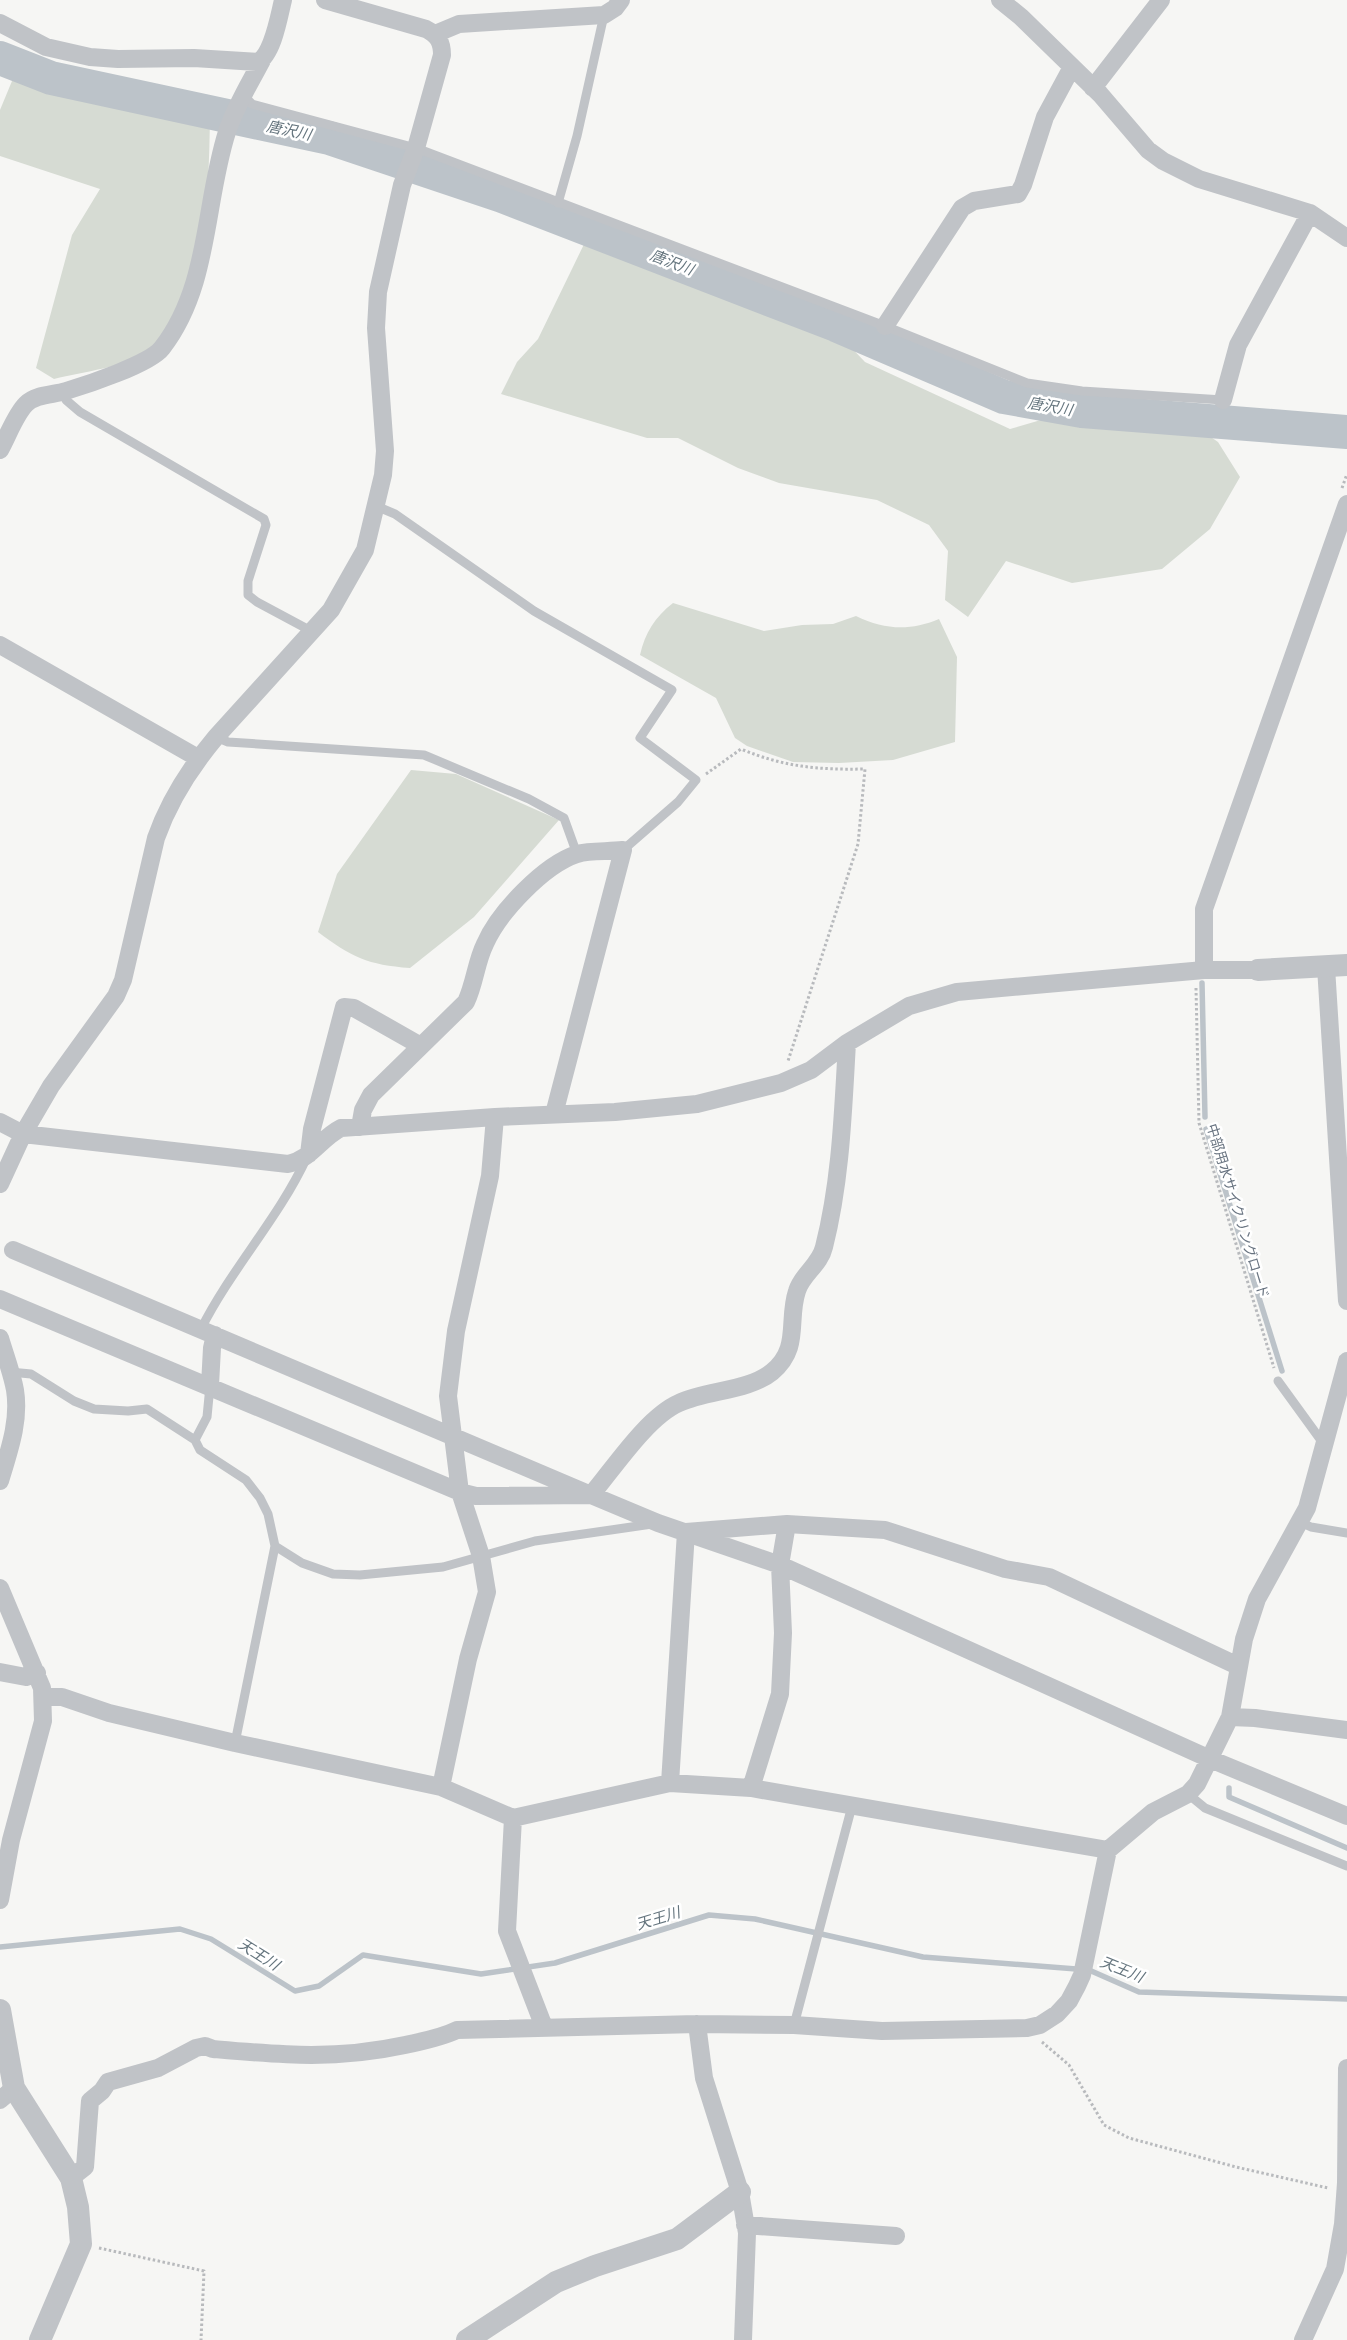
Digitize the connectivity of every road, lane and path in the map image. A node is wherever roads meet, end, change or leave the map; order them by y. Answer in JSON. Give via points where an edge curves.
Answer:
{"nodes":[{"id":1,"x":283,"y":0,"type":"edge"},
{"id":2,"x":325,"y":0,"type":"edge"},
{"id":3,"x":621,"y":0,"type":"edge"},
{"id":4,"x":1000,"y":0,"type":"edge"},
{"id":5,"x":1161,"y":0,"type":"edge"},
{"id":6,"x":604,"y":14,"type":"junction"},
{"id":7,"x":0,"y":23,"type":"edge"},
{"id":8,"x":434,"y":34,"type":"junction"},
{"id":9,"x":262,"y":60,"type":"junction"},
{"id":10,"x":1072,"y":67,"type":"junction"},
{"id":11,"x":1093,"y":88,"type":"junction"},
{"id":12,"x":242,"y":99,"type":"junction"},
{"id":13,"x":416,"y":148,"type":"junction"},
{"id":14,"x":558,"y":203,"type":"junction"},
{"id":15,"x":1310,"y":213,"type":"junction"},
{"id":16,"x":1347,"y":238,"type":"edge"},
{"id":17,"x":885,"y":326,"type":"junction"},
{"id":18,"x":65,"y":392,"type":"junction"},
{"id":19,"x":1223,"y":400,"type":"joint"},
{"id":20,"x":0,"y":450,"type":"edge"},
{"id":21,"x":1347,"y":504,"type":"edge"},
{"id":22,"x":376,"y":506,"type":"junction"},
{"id":23,"x":313,"y":632,"type":"junction"},
{"id":24,"x":0,"y":645,"type":"edge"},
{"id":25,"x":216,"y":737,"type":"junction"},
{"id":26,"x":198,"y":758,"type":"junction"},
{"id":27,"x":696,"y":780,"type":"junction"},
{"id":28,"x":623,"y":850,"type":"junction"},
{"id":29,"x":577,"y":854,"type":"junction"},
{"id":30,"x":1336,"y":966,"type":"edge"},
{"id":31,"x":1258,"y":970,"type":"joint"},
{"id":32,"x":1200,"y":978,"type":"junction"},
{"id":33,"x":847,"y":1043,"type":"junction"},
{"id":34,"x":421,"y":1046,"type":"junction"},
{"id":35,"x":781,"y":1083,"type":"junction"},
{"id":36,"x":554,"y":1114,"type":"junction"},
{"id":37,"x":496,"y":1117,"type":"junction"},
{"id":38,"x":0,"y":1122,"type":"edge"},
{"id":39,"x":360,"y":1127,"type":"junction"},
{"id":40,"x":23,"y":1134,"type":"junction"},
{"id":41,"x":309,"y":1154,"type":"junction"},
{"id":42,"x":0,"y":1184,"type":"edge"},
{"id":43,"x":13,"y":1250,"type":"dead end"},
{"id":44,"x":0,"y":1299,"type":"edge"},
{"id":45,"x":1347,"y":1301,"type":"edge"},
{"id":46,"x":208,"y":1332,"type":"junction"},
{"id":47,"x":0,"y":1338,"type":"edge"},
{"id":48,"x":1347,"y":1361,"type":"edge"},
{"id":49,"x":10,"y":1372,"type":"junction"},
{"id":50,"x":1278,"y":1380,"type":"joint"},
{"id":51,"x":210,"y":1385,"type":"junction"},
{"id":52,"x":454,"y":1437,"type":"junction"},
{"id":53,"x":195,"y":1440,"type":"junction"},
{"id":54,"x":1323,"y":1443,"type":"junction"},
{"id":55,"x":0,"y":1481,"type":"edge"},
{"id":56,"x":460,"y":1492,"type":"junction"},
{"id":57,"x":591,"y":1495,"type":"junction"},
{"id":58,"x":1300,"y":1522,"type":"junction"},
{"id":59,"x":658,"y":1523,"type":"junction"},
{"id":60,"x":787,"y":1524,"type":"junction"},
{"id":61,"x":686,"y":1532,"type":"junction"},
{"id":62,"x":1347,"y":1533,"type":"edge"},
{"id":63,"x":275,"y":1546,"type":"junction"},
{"id":64,"x":481,"y":1556,"type":"junction"},
{"id":65,"x":780,"y":1565,"type":"junction"},
{"id":66,"x":0,"y":1588,"type":"edge"},
{"id":67,"x":1238,"y":1666,"type":"junction"},
{"id":68,"x":0,"y":1672,"type":"edge"},
{"id":69,"x":37,"y":1673,"type":"junction"},
{"id":70,"x":44,"y":1697,"type":"junction"},
{"id":71,"x":1230,"y":1717,"type":"junction"},
{"id":72,"x":1347,"y":1730,"type":"edge"},
{"id":73,"x":235,"y":1743,"type":"junction"},
{"id":74,"x":1210,"y":1759,"type":"junction"},
{"id":75,"x":670,"y":1784,"type":"junction"},
{"id":76,"x":440,"y":1787,"type":"junction"},
{"id":77,"x":751,"y":1788,"type":"junction"},
{"id":78,"x":1188,"y":1794,"type":"junction"},
{"id":79,"x":852,"y":1806,"type":"junction"},
{"id":80,"x":1347,"y":1816,"type":"edge"},
{"id":81,"x":513,"y":1818,"type":"junction"},
{"id":82,"x":6,"y":1840,"type":"edge"},
{"id":83,"x":1108,"y":1850,"type":"junction"},
{"id":84,"x":1347,"y":1866,"type":"edge"},
{"id":85,"x":0,"y":1900,"type":"edge"},
{"id":86,"x":0,"y":2010,"type":"edge"},
{"id":87,"x":697,"y":2024,"type":"junction"},
{"id":88,"x":794,"y":2025,"type":"junction"},
{"id":89,"x":544,"y":2027,"type":"junction"},
{"id":90,"x":1027,"y":2028,"type":"junction"},
{"id":91,"x":2,"y":2036,"type":"edge"},
{"id":92,"x":1347,"y":2068,"type":"edge"},
{"id":93,"x":7,"y":2094,"type":"edge"},
{"id":94,"x":71,"y":2178,"type":"junction"},
{"id":95,"x":740,"y":2192,"type":"junction"},
{"id":96,"x":1345,"y":2195,"type":"junction"},
{"id":97,"x":745,"y":2225,"type":"junction"},
{"id":98,"x":896,"y":2236,"type":"dead end"},
{"id":99,"x":81,"y":2244,"type":"junction"},
{"id":100,"x":40,"y":2340,"type":"edge"},
{"id":101,"x":201,"y":2340,"type":"edge"},
{"id":102,"x":467,"y":2340,"type":"edge"},
{"id":103,"x":742,"y":2340,"type":"edge"},
{"id":104,"x":1303,"y":2340,"type":"edge"}],
"edges":[{"from":1,"to":9,"type":"street","via":[[270,46]]},
{"from":2,"to":8,"type":"street"},
{"from":3,"to":6,"type":"street"},
{"from":4,"to":10,"type":"street"},
{"from":5,"to":11,"type":"street"},
{"from":6,"to":8,"type":"street","via":[[459,24]]},
{"from":6,"to":14,"type":"lane","via":[[577,136]]},
{"from":7,"to":9,"type":"street","via":[[46,47],[90,57]]},
{"from":8,"to":13,"type":"street","via":[[440,41],[442,56]]},
{"from":9,"to":12,"type":"street"},
{"from":10,"to":11,"type":"street"},
{"from":10,"to":17,"type":"street","via":[[1045,117],[1018,194],[974,201],[962,208]]},
{"from":11,"to":15,"type":"street","via":[[1148,150],[1162,161],[1199,179]]},
{"from":12,"to":13,"type":"lane"},
{"from":12,"to":18,"type":"street","via":[[227,131],[196,281],[179,323],[160,350],[142,362]]},
{"from":13,"to":14,"type":"lane"},
{"from":13,"to":22,"type":"street","via":[[402,185],[378,292],[376,328],[385,451]]},
{"from":14,"to":17,"type":"lane"},
{"from":15,"to":16,"type":"street"},
{"from":15,"to":19,"type":"street","via":[[1238,345]]},
{"from":17,"to":19,"type":"lane","via":[[1027,383],[1082,391]]},
{"from":18,"to":20,"type":"street","via":[[33,398],[25,404]]},
{"from":18,"to":23,"type":"lane","via":[[66,400],[80,412],[264,519],[266,525],[248,581],[248,595]]},
{"from":21,"to":32,"type":"street","via":[[1204,909]]},
{"from":22,"to":23,"type":"street","via":[[365,550],[345,588]]},
{"from":22,"to":27,"type":"lane","via":[[395,514],[534,611],[672,690],[640,738]]},
{"from":23,"to":25,"type":"street"},
{"from":24,"to":26,"type":"street"},
{"from":25,"to":26,"type":"street"},
{"from":25,"to":29,"type":"lane","via":[[228,742],[424,755],[528,799],[564,818]]},
{"from":26,"to":40,"type":"street","via":[[177,791],[159,829],[119,988],[51,1086]]},
{"from":27,"to":28,"type":"lane","via":[[678,802]]},
{"from":27,"to":35,"type":"path","via":[[741,750],[770,761],[801,767],[865,769],[858,844]]},
{"from":28,"to":29,"type":"street"},
{"from":28,"to":36,"type":"street"},
{"from":29,"to":34,"type":"street","via":[[536,878],[495,925],[484,945],[474,985],[466,1002]]},
{"from":30,"to":31,"type":"street"},
{"from":30,"to":45,"type":"street"},
{"from":31,"to":32,"type":"street"},
{"from":32,"to":33,"type":"street","via":[[957,992],[909,1006]]},
{"from":32,"to":50,"type":"path","name":"中部用水サイクリングロード","via":[[1199,1123]]},
{"from":33,"to":35,"type":"street","via":[[811,1070]]},
{"from":33,"to":57,"type":"street","via":[[835,1193],[821,1258],[797,1289],[792,1342],[788,1352],[772,1372],[759,1380],[682,1402],[660,1414]]},
{"from":34,"to":39,"type":"street","via":[[371,1095],[363,1110]]},
{"from":34,"to":41,"type":"street","via":[[354,1008],[344,1007],[312,1129]]},
{"from":35,"to":36,"type":"street","via":[[697,1104]]},
{"from":36,"to":37,"type":"street"},
{"from":37,"to":39,"type":"street"},
{"from":37,"to":52,"type":"street","via":[[490,1176],[456,1331],[448,1396]]},
{"from":38,"to":40,"type":"street"},
{"from":39,"to":41,"type":"street","via":[[341,1128],[329,1134]]},
{"from":40,"to":41,"type":"street","via":[[288,1164]]},
{"from":40,"to":42,"type":"street"},
{"from":41,"to":46,"type":"lane","via":[[274,1215],[215,1302]]},
{"from":43,"to":46,"type":"street"},
{"from":44,"to":51,"type":"street"},
{"from":46,"to":51,"type":"street","via":[[212,1348]]},
{"from":46,"to":52,"type":"street"},
{"from":47,"to":49,"type":"street"},
{"from":48,"to":54,"type":"street"},
{"from":49,"to":53,"type":"lane","via":[[31,1374],[74,1401],[94,1409],[147,1409]]},
{"from":49,"to":55,"type":"street","via":[[15,1391],[15,1424]]},
{"from":50,"to":54,"type":"lane"},
{"from":51,"to":53,"type":"lane","via":[[207,1417]]},
{"from":51,"to":56,"type":"street"},
{"from":52,"to":56,"type":"street"},
{"from":52,"to":57,"type":"street"},
{"from":53,"to":63,"type":"lane","via":[[200,1450],[246,1480],[260,1498],[268,1514]]},
{"from":54,"to":58,"type":"street","via":[[1317,1476]]},
{"from":56,"to":57,"type":"street","via":[[476,1496]]},
{"from":56,"to":64,"type":"street"},
{"from":57,"to":59,"type":"street"},
{"from":58,"to":62,"type":"lane"},
{"from":58,"to":67,"type":"street","via":[[1257,1599]]},
{"from":59,"to":61,"type":"street"},
{"from":59,"to":64,"type":"lane","via":[[535,1541]]},
{"from":60,"to":61,"type":"street"},
{"from":60,"to":65,"type":"street"},
{"from":60,"to":67,"type":"street","via":[[886,1530],[1005,1569],[1049,1577]]},
{"from":61,"to":65,"type":"street"},
{"from":61,"to":75,"type":"street"},
{"from":63,"to":64,"type":"lane","via":[[302,1563],[333,1574],[360,1575],[443,1567]]},
{"from":63,"to":73,"type":"lane"},
{"from":64,"to":76,"type":"street","via":[[487,1592],[468,1659]]},
{"from":65,"to":74,"type":"street"},
{"from":65,"to":77,"type":"street","via":[[783,1633],[780,1694]]},
{"from":66,"to":69,"type":"street"},
{"from":67,"to":71,"type":"street"},
{"from":68,"to":69,"type":"street","via":[[26,1677]]},
{"from":69,"to":70,"type":"street"},
{"from":70,"to":73,"type":"street","via":[[62,1697],[109,1713]]},
{"from":70,"to":82,"type":"street","via":[[43,1721]]},
{"from":71,"to":72,"type":"street"},
{"from":71,"to":74,"type":"street"},
{"from":73,"to":76,"type":"street"},
{"from":74,"to":78,"type":"street"},
{"from":74,"to":80,"type":"street"},
{"from":75,"to":77,"type":"street"},
{"from":75,"to":81,"type":"street"},
{"from":76,"to":81,"type":"street"},
{"from":77,"to":79,"type":"street"},
{"from":78,"to":83,"type":"street","via":[[1153,1812]]},
{"from":78,"to":84,"type":"lane","via":[[1205,1808]]},
{"from":79,"to":83,"type":"street"},
{"from":79,"to":88,"type":"lane"},
{"from":81,"to":89,"type":"street","via":[[507,1931]]},
{"from":82,"to":85,"type":"street"},
{"from":83,"to":90,"type":"street","via":[[1077,1986],[1057,2014],[1040,2025]]},
{"from":86,"to":91,"type":"street"},
{"from":87,"to":88,"type":"street"},
{"from":87,"to":89,"type":"street"},
{"from":87,"to":95,"type":"street","via":[[704,2078]]},
{"from":88,"to":90,"type":"street","via":[[882,2031]]},
{"from":89,"to":94,"type":"street","via":[[457,2030],[438,2038],[377,2051],[329,2056],[223,2050],[205,2046],[196,2048],[158,2068],[108,2082],[90,2101],[85,2167]]},
{"from":90,"to":96,"type":"path","via":[[1069,2065],[1089,2097],[1095,2114],[1112,2131]]},
{"from":91,"to":93,"type":"street"},
{"from":92,"to":96,"type":"street"},
{"from":93,"to":94,"type":"street"},
{"from":94,"to":99,"type":"street","via":[[78,2207]]},
{"from":95,"to":97,"type":"street"},
{"from":95,"to":102,"type":"street","via":[[677,2240],[556,2282]]},
{"from":96,"to":104,"type":"street","via":[[1335,2269]]},
{"from":97,"to":98,"type":"street"},
{"from":97,"to":103,"type":"street"},
{"from":99,"to":100,"type":"street"},
{"from":99,"to":101,"type":"path","via":[[204,2271]]}]}
